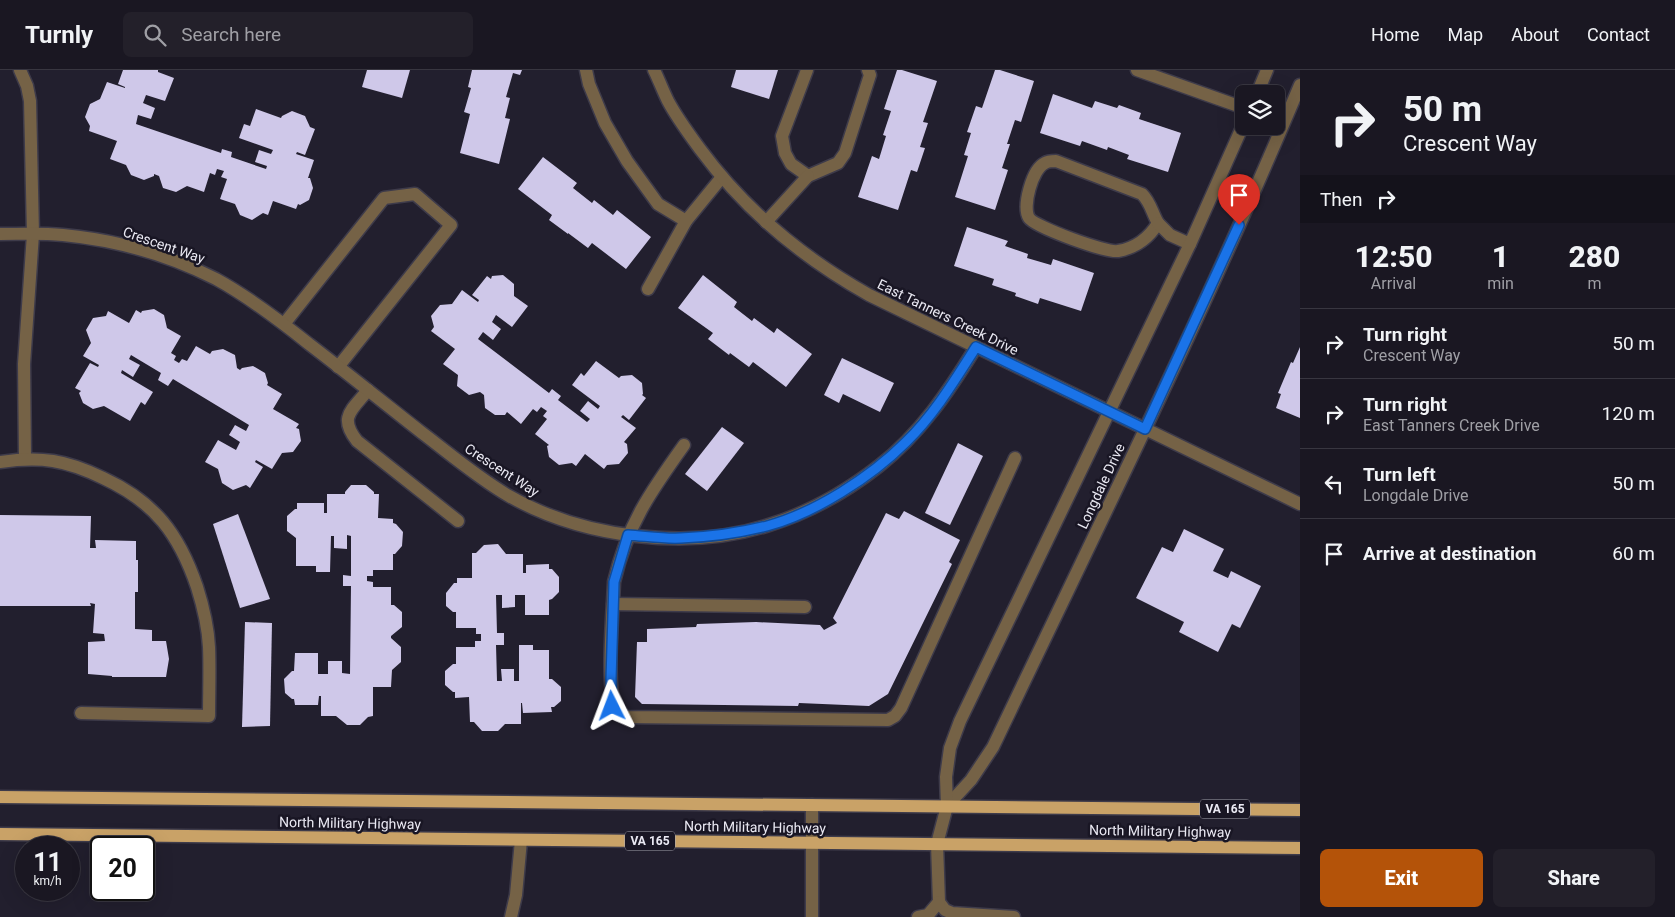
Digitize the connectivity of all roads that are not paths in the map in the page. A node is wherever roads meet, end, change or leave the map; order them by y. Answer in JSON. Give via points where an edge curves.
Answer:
{"nodes":[{"id":1,"x":20,"y":70,"type":"edge"},
{"id":2,"x":586,"y":70,"type":"edge"},
{"id":3,"x":654,"y":70,"type":"edge"},
{"id":4,"x":807,"y":70,"type":"edge"},
{"id":5,"x":868,"y":70,"type":"edge"},
{"id":6,"x":1137,"y":70,"type":"edge"},
{"id":7,"x":1267,"y":70,"type":"edge"},
{"id":8,"x":1300,"y":84,"type":"edge"},
{"id":9,"x":1261,"y":85,"type":"edge"},
{"id":10,"x":1235,"y":105,"type":"edge"},
{"id":11,"x":1239,"y":135,"type":"edge"},
{"id":12,"x":808,"y":176,"type":"junction"},
{"id":13,"x":722,"y":177,"type":"junction"},
{"id":14,"x":686,"y":221,"type":"junction"},
{"id":15,"x":766,"y":222,"type":"junction"},
{"id":16,"x":1158,"y":223,"type":"junction"},
{"id":17,"x":0,"y":234,"type":"edge"},
{"id":18,"x":33,"y":234,"type":"junction"},
{"id":19,"x":1190,"y":244,"type":"junction"},
{"id":20,"x":648,"y":289,"type":"dead end"},
{"id":21,"x":284,"y":324,"type":"junction"},
{"id":22,"x":976,"y":347,"type":"junction"},
{"id":23,"x":338,"y":366,"type":"junction"},
{"id":24,"x":368,"y":390,"type":"junction"},
{"id":25,"x":1109,"y":411,"type":"junction"},
{"id":26,"x":1145,"y":429,"type":"junction"},
{"id":27,"x":684,"y":445,"type":"dead end"},
{"id":28,"x":25,"y":458,"type":"junction"},
{"id":29,"x":1015,"y":458,"type":"dead end"},
{"id":30,"x":0,"y":462,"type":"edge"},
{"id":31,"x":1300,"y":504,"type":"edge"},
{"id":32,"x":458,"y":521,"type":"dead end"},
{"id":33,"x":628,"y":535,"type":"junction"},
{"id":34,"x":613,"y":604,"type":"junction"},
{"id":35,"x":805,"y":607,"type":"dead end"},
{"id":36,"x":81,"y":713,"type":"dead end"},
{"id":37,"x":0,"y":797,"type":"edge"},
{"id":38,"x":812,"y":805,"type":"junction"},
{"id":39,"x":947,"y":806,"type":"junction"},
{"id":40,"x":1300,"y":810,"type":"edge"},
{"id":41,"x":0,"y":834,"type":"edge"},
{"id":42,"x":522,"y":840,"type":"junction"},
{"id":43,"x":812,"y":843,"type":"junction"},
{"id":44,"x":937,"y":844,"type":"junction"},
{"id":45,"x":1300,"y":848,"type":"edge"},
{"id":46,"x":939,"y":902,"type":"junction"},
{"id":47,"x":512,"y":917,"type":"edge"},
{"id":48,"x":812,"y":917,"type":"edge"},
{"id":49,"x":918,"y":917,"type":"edge"},
{"id":50,"x":1014,"y":917,"type":"edge"}],
"edges":[{"from":1,"to":18,"type":"street","via":[[30,101]]},
{"from":2,"to":14,"type":"street","via":[[605,123],[627,161],[658,204]]},
{"from":3,"to":13,"type":"street","name":"East Tanners Creek Drive","via":[[683,127]]},
{"from":4,"to":12,"type":"street","via":[[782,136],[791,164]]},
{"from":5,"to":12,"type":"street","via":[[870,75],[845,152],[838,163]]},
{"from":6,"to":10,"type":"street"},
{"from":7,"to":9,"type":"street"},
{"from":8,"to":26,"type":"street","name":"Longdale Drive","via":[[1263,173]]},
{"from":11,"to":19,"type":"street","name":"Longdale Drive"},
{"from":12,"to":15,"type":"street"},
{"from":13,"to":14,"type":"street"},
{"from":13,"to":15,"type":"street","name":"East Tanners Creek Drive"},
{"from":14,"to":20,"type":"street"},
{"from":15,"to":22,"type":"street","name":"East Tanners Creek Drive","via":[[802,253],[849,284]]},
{"from":16,"to":16,"type":"street","via":[[1149,201],[1142,194],[1056,161],[1045,163],[1034,172],[1025,209],[1029,219],[1038,226],[1115,252],[1144,239]]},
{"from":16,"to":19,"type":"street","via":[[1170,235]]},
{"from":17,"to":18,"type":"street","name":"Crescent Way"},
{"from":18,"to":21,"type":"street","name":"Crescent Way","via":[[112,242],[160,256],[212,277],[245,295]]},
{"from":18,"to":28,"type":"street","via":[[24,364]]},
{"from":19,"to":25,"type":"street","name":"Longdale Drive"},
{"from":21,"to":23,"type":"street","name":"Crescent Way"},
{"from":21,"to":23,"type":"street","via":[[384,198],[415,194],[451,225]]},
{"from":22,"to":25,"type":"street","name":"East Tanners Creek Drive"},
{"from":22,"to":33,"type":"street","name":"Crescent Way","via":[[948,392],[907,441],[842,492],[769,525],[724,535],[679,538]]},
{"from":23,"to":24,"type":"street","name":"Crescent Way"},
{"from":24,"to":32,"type":"street","via":[[347,416],[351,433]]},
{"from":24,"to":33,"type":"street","name":"Crescent Way","via":[[461,463],[508,495],[579,525]]},
{"from":25,"to":26,"type":"street","name":"East Tanners Creek Drive"},
{"from":25,"to":39,"type":"street","name":"Longdale Drive","via":[[960,721],[950,748]]},
{"from":26,"to":31,"type":"street","name":"East Tanners Creek Drive"},
{"from":26,"to":39,"type":"street","name":"Longdale Drive","via":[[994,747],[971,780]]},
{"from":27,"to":33,"type":"street","via":[[650,493]]},
{"from":28,"to":30,"type":"street"},
{"from":28,"to":36,"type":"street","via":[[53,460],[82,468],[142,502],[178,542],[203,607],[209,645],[209,716]]},
{"from":29,"to":34,"type":"street","via":[[902,708],[888,720],[627,717],[617,714],[612,706],[611,679]]},
{"from":33,"to":34,"type":"street","via":[[614,582]]},
{"from":34,"to":35,"type":"street"},
{"from":37,"to":38,"type":"main road","name":"North Military Highway","number":"VA 165"},
{"from":38,"to":39,"type":"main road","name":"North Military Highway","number":"VA 165"},
{"from":38,"to":43,"type":"street"},
{"from":39,"to":40,"type":"main road","name":"North Military Highway","number":"VA 165"},
{"from":39,"to":44,"type":"street","name":"Longdale Drive"},
{"from":41,"to":42,"type":"main road","name":"North Military Highway","number":"VA 165"},
{"from":42,"to":43,"type":"main road","name":"North Military Highway","number":"VA 165"},
{"from":42,"to":47,"type":"street"},
{"from":43,"to":44,"type":"main road","name":"North Military Highway","number":"VA 165"},
{"from":43,"to":48,"type":"street"},
{"from":44,"to":45,"type":"main road","name":"North Military Highway","number":"VA 165"},
{"from":44,"to":46,"type":"street","name":"Longdale Drive"},
{"from":46,"to":49,"type":"street","via":[[928,915]]},
{"from":46,"to":50,"type":"street","via":[[952,913]]}]}
